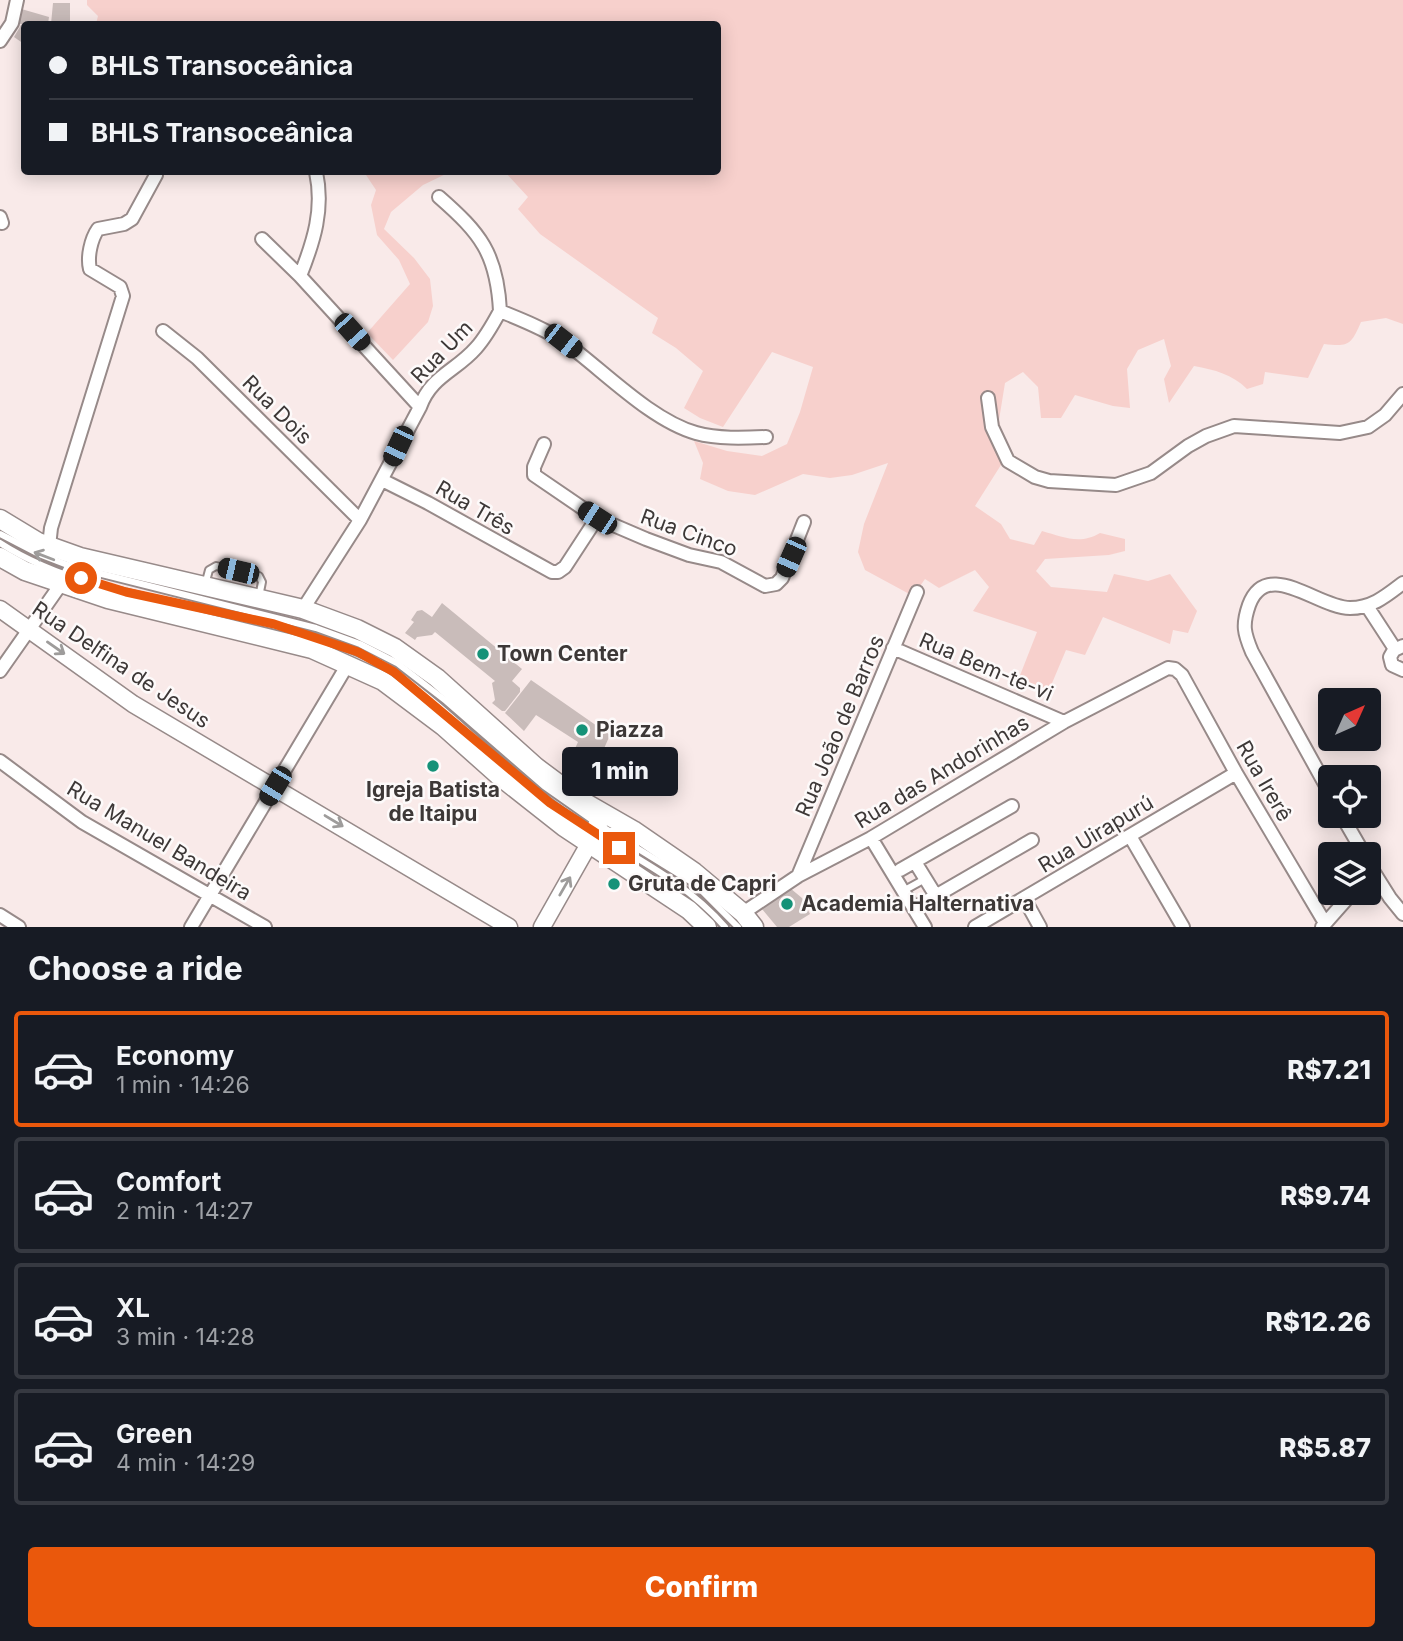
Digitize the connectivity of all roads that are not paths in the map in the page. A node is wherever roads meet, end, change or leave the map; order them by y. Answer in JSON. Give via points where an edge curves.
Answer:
{"nodes":[{"id":1,"x":17,"y":0,"type":"edge"},
{"id":2,"x":0,"y":41,"type":"edge"},
{"id":3,"x":156,"y":175,"type":"dead end"},
{"id":4,"x":317,"y":175,"type":"edge"},
{"id":5,"x":439,"y":197,"type":"dead end"},
{"id":6,"x":261,"y":239,"type":"dead end"},
{"id":7,"x":300,"y":276,"type":"junction"},
{"id":8,"x":500,"y":310,"type":"junction"},
{"id":9,"x":163,"y":331,"type":"dead end"},
{"id":10,"x":1403,"y":394,"type":"edge"},
{"id":11,"x":988,"y":398,"type":"dead end"},
{"id":12,"x":420,"y":408,"type":"junction"},
{"id":13,"x":766,"y":438,"type":"dead end"},
{"id":14,"x":544,"y":444,"type":"dead end"},
{"id":15,"x":382,"y":480,"type":"junction"},
{"id":16,"x":597,"y":518,"type":"junction"},
{"id":17,"x":0,"y":519,"type":"edge"},
{"id":18,"x":360,"y":520,"type":"junction"},
{"id":19,"x":804,"y":522,"type":"dead end"},
{"id":20,"x":0,"y":534,"type":"edge"},
{"id":21,"x":0,"y":544,"type":"edge"},
{"id":22,"x":49,"y":546,"type":"junction"},
{"id":23,"x":0,"y":557,"type":"edge"},
{"id":24,"x":1403,"y":583,"type":"edge"},
{"id":25,"x":61,"y":584,"type":"junction"},
{"id":26,"x":917,"y":592,"type":"dead end"},
{"id":27,"x":1367,"y":606,"type":"junction"},
{"id":28,"x":0,"y":609,"type":"edge"},
{"id":29,"x":303,"y":609,"type":"junction"},
{"id":30,"x":29,"y":630,"type":"junction"},
{"id":31,"x":893,"y":648,"type":"junction"},
{"id":32,"x":1399,"y":648,"type":"edge"},
{"id":33,"x":348,"y":664,"type":"junction"},
{"id":34,"x":1163,"y":669,"type":"joint"},
{"id":35,"x":1403,"y":670,"type":"edge"},
{"id":36,"x":0,"y":671,"type":"edge"},
{"id":37,"x":1064,"y":722,"type":"junction"},
{"id":38,"x":0,"y":761,"type":"edge"},
{"id":39,"x":1318,"y":771,"type":"edge"},
{"id":40,"x":1236,"y":773,"type":"junction"},
{"id":41,"x":275,"y":786,"type":"junction"},
{"id":42,"x":1012,"y":806,"type":"dead end"},
{"id":43,"x":595,"y":828,"type":"junction"},
{"id":44,"x":1130,"y":836,"type":"junction"},
{"id":45,"x":871,"y":838,"type":"junction"},
{"id":46,"x":1032,"y":840,"type":"dead end"},
{"id":47,"x":915,"y":862,"type":"junction"},
{"id":48,"x":900,"y":870,"type":"dead end"},
{"id":49,"x":798,"y":876,"type":"junction"},
{"id":50,"x":925,"y":879,"type":"junction"},
{"id":51,"x":1381,"y":885,"type":"edge"},
{"id":52,"x":904,"y":891,"type":"junction"},
{"id":53,"x":211,"y":894,"type":"junction"},
{"id":54,"x":936,"y":896,"type":"junction"},
{"id":55,"x":1024,"y":898,"type":"junction"},
{"id":56,"x":920,"y":905,"type":"dead end"},
{"id":57,"x":1342,"y":905,"type":"edge"},
{"id":58,"x":1403,"y":914,"type":"edge"},
{"id":59,"x":0,"y":915,"type":"edge"},
{"id":60,"x":745,"y":922,"type":"edge"},
{"id":61,"x":1324,"y":925,"type":"edge"},
{"id":62,"x":19,"y":927,"type":"edge"},
{"id":63,"x":191,"y":927,"type":"edge"},
{"id":64,"x":265,"y":927,"type":"edge"},
{"id":65,"x":509,"y":927,"type":"edge"},
{"id":66,"x":542,"y":927,"type":"edge"},
{"id":67,"x":707,"y":927,"type":"edge"},
{"id":68,"x":725,"y":927,"type":"edge"},
{"id":69,"x":925,"y":927,"type":"edge"},
{"id":70,"x":975,"y":927,"type":"edge"},
{"id":71,"x":1040,"y":927,"type":"edge"},
{"id":72,"x":1183,"y":927,"type":"edge"}],
"edges":[{"from":1,"to":2,"type":"street","via":[[12,23]]},
{"from":3,"to":22,"type":"street","via":[[132,219],[94,234],[90,269],[120,287],[122,296]]},
{"from":4,"to":7,"type":"street","via":[[318,219]]},
{"from":5,"to":8,"type":"street","via":[[486,247]]},
{"from":6,"to":7,"type":"street"},
{"from":7,"to":12,"type":"street"},
{"from":8,"to":12,"type":"street","name":"Rua Um","via":[[477,348],[435,382]]},
{"from":8,"to":13,"type":"street","name":"Rua Um","via":[[563,341],[677,425],[697,433]]},
{"from":9,"to":18,"type":"street","name":"Rua Dois","via":[[197,358]]},
{"from":10,"to":11,"type":"street","via":[[1368,427],[1340,433],[1234,426],[1206,436],[1150,472],[1116,485],[1049,481],[1008,461],[992,427]]},
{"from":12,"to":15,"type":"street","name":"Rua Um"},
{"from":14,"to":16,"type":"street","via":[[534,475]]},
{"from":15,"to":16,"type":"street","name":"Rua Três","via":[[548,572],[565,567]]},
{"from":15,"to":18,"type":"street","name":"Rua Um"},
{"from":16,"to":19,"type":"street","name":"Rua Cinco","via":[[678,551],[721,562],[770,586],[782,578]]},
{"from":17,"to":22,"type":"main road"},
{"from":18,"to":29,"type":"street","name":"Rua Um"},
{"from":43,"to":20,"type":"lane","one_way":true,"via":[[446,701],[397,663],[360,644],[316,628],[70,566]]},
{"from":21,"to":43,"type":"lane","via":[[58,572],[126,592],[274,624],[358,652],[394,672],[550,803]]},
{"from":22,"to":29,"type":"main road"},
{"from":23,"to":25,"type":"main road"},
{"from":24,"to":27,"type":"street"},
{"from":25,"to":30,"type":"street"},
{"from":25,"to":33,"type":"main road","via":[[280,640]]},
{"from":26,"to":31,"type":"street","name":"Rua João de Barros"},
{"from":27,"to":32,"type":"street"},
{"from":27,"to":39,"type":"street","via":[[1346,608],[1278,584],[1265,585],[1253,596],[1247,613],[1244,632],[1252,652]]},
{"from":28,"to":30,"type":"street","name":"Rua Delfina de Jesus"},
{"from":29,"to":43,"type":"main road","via":[[395,648],[437,678],[536,767]]},
{"from":30,"to":36,"type":"street"},
{"from":30,"to":41,"type":"street","name":"Rua Delfina de Jesus","one_way":true,"via":[[133,704]]},
{"from":31,"to":37,"type":"street","name":"Rua Bem-te-vi"},
{"from":31,"to":49,"type":"street","name":"Rua João de Barros"},
{"from":32,"to":35,"type":"street","via":[[1391,653],[1391,662]]},
{"from":33,"to":41,"type":"street"},
{"from":33,"to":43,"type":"main road","via":[[383,681],[498,775]]},
{"from":34,"to":37,"type":"street","name":"Rua das Andorinhas"},
{"from":34,"to":40,"type":"street","name":"Rua Irerê","via":[[1175,669],[1182,675]]},
{"from":37,"to":45,"type":"street","name":"Rua das Andorinhas"},
{"from":38,"to":53,"type":"street","name":"Rua Manuel Bandeira","via":[[82,822]]},
{"from":40,"to":44,"type":"street","name":"Rua Uirapurú"},
{"from":40,"to":61,"type":"street","name":"Rua Irerê"},
{"from":41,"to":53,"type":"street"},
{"from":41,"to":65,"type":"street","name":"Rua Delfina de Jesus","one_way":true},
{"from":42,"to":47,"type":"street"},
{"from":43,"to":60,"type":"main road","via":[[694,872]]},
{"from":66,"to":43,"type":"street","one_way":true},
{"from":43,"to":67,"type":"main road"},
{"from":43,"to":68,"type":"lane","via":[[689,892]]},
{"from":44,"to":55,"type":"street","name":"Rua Uirapurú"},
{"from":44,"to":72,"type":"street"},
{"from":45,"to":49,"type":"street","name":"Rua das Andorinhas"},
{"from":45,"to":52,"type":"street"},
{"from":46,"to":54,"type":"street"},
{"from":47,"to":48,"type":"street"},
{"from":47,"to":50,"type":"street"},
{"from":49,"to":60,"type":"street","name":"Rua das Andorinhas"},
{"from":50,"to":52,"type":"lane"},
{"from":50,"to":54,"type":"street"},
{"from":51,"to":58,"type":"street"},
{"from":52,"to":69,"type":"street"},
{"from":53,"to":63,"type":"street"},
{"from":53,"to":64,"type":"street","name":"Rua Manuel Bandeira"},
{"from":54,"to":56,"type":"street"},
{"from":55,"to":70,"type":"street","name":"Rua Uirapurú"},
{"from":55,"to":71,"type":"street"},
{"from":57,"to":61,"type":"street"},
{"from":59,"to":62,"type":"street"}]}
